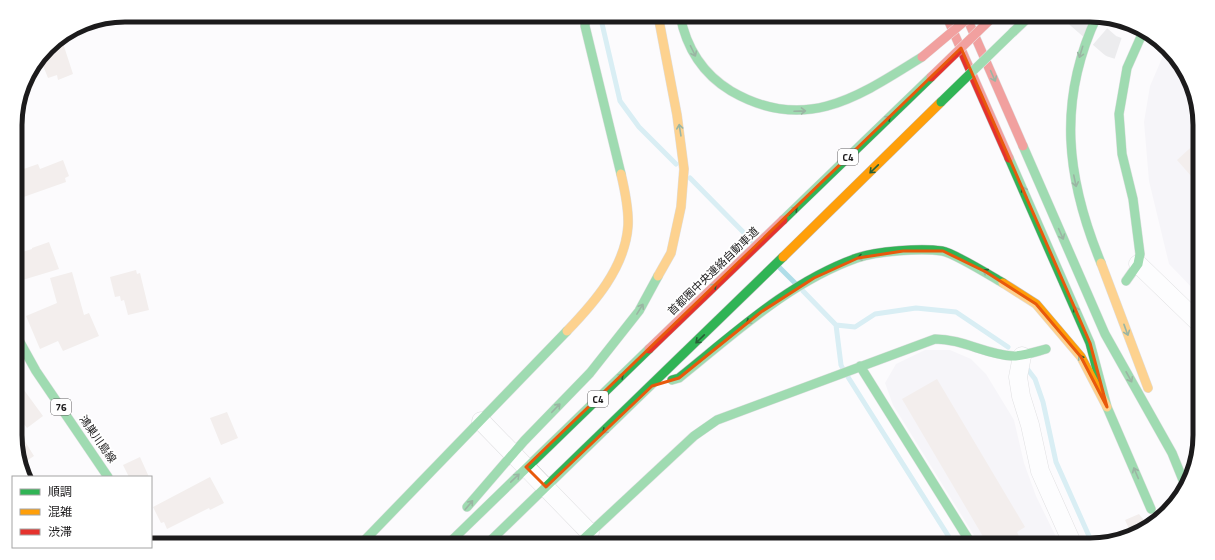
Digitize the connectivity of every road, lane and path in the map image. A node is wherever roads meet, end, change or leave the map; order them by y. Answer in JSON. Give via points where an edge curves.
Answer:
{"nodes":[{"id":1,"x":585,"y":22,"type":"edge"},
{"id":2,"x":659,"y":22,"type":"edge"},
{"id":3,"x":682,"y":22,"type":"edge"},
{"id":4,"x":949,"y":22,"type":"edge"},
{"id":5,"x":964,"y":22,"type":"edge"},
{"id":6,"x":969,"y":22,"type":"edge"},
{"id":7,"x":988,"y":22,"type":"edge"},
{"id":8,"x":1024,"y":22,"type":"edge"},
{"id":9,"x":1094,"y":22,"type":"edge"},
{"id":10,"x":1141,"y":36,"type":"edge"},
{"id":11,"x":1123,"y":50,"type":"tunnel mouth"},
{"id":12,"x":1133,"y":54,"type":"junction"},
{"id":13,"x":1138,"y":264,"type":"junction"},
{"id":14,"x":1126,"y":281,"type":"dead end"},
{"id":15,"x":1193,"y":317,"type":"edge"},
{"id":16,"x":1046,"y":349,"type":"dead end"},
{"id":17,"x":1021,"y":356,"type":"junction"},
{"id":18,"x":22,"y":359,"type":"edge"},
{"id":19,"x":858,"y":367,"type":"junction"},
{"id":20,"x":652,"y":386,"type":"junction"},
{"id":21,"x":1107,"y":407,"type":"junction"},
{"id":22,"x":481,"y":421,"type":"junction"},
{"id":23,"x":1172,"y":453,"type":"junction"},
{"id":24,"x":513,"y":454,"type":"junction"},
{"id":25,"x":526,"y":467,"type":"junction"},
{"id":26,"x":107,"y":476,"type":"edge"},
{"id":27,"x":1183,"y":479,"type":"edge"},
{"id":28,"x":546,"y":488,"type":"junction"},
{"id":29,"x":1151,"y":508,"type":"dead end"},
{"id":30,"x":461,"y":514,"type":"dead end"},
{"id":31,"x":590,"y":533,"type":"junction"},
{"id":32,"x":367,"y":538,"type":"edge"},
{"id":33,"x":445,"y":538,"type":"edge"},
{"id":34,"x":493,"y":538,"type":"edge"},
{"id":35,"x":585,"y":538,"type":"edge"},
{"id":36,"x":968,"y":538,"type":"edge"},
{"id":37,"x":1069,"y":538,"type":"edge"}],
"edges":[{"from":1,"to":22,"type":"main road","via":[[627,205],[628,229],[624,248],[614,271],[594,300]]},
{"from":24,"to":2,"type":"main road","one_way":true,"via":[[590,373],[639,311],[671,253],[681,208],[684,168]]},
{"from":3,"to":5,"type":"main road","one_way":true,"bridge":true,"via":[[693,54],[708,76],[739,98],[780,112],[809,111],[870,90],[922,57]]},
{"from":21,"to":4,"type":"main road","one_way":true,"via":[[1090,343]]},
{"from":6,"to":23,"type":"main road","one_way":true,"via":[[1105,334]]},
{"from":25,"to":7,"type":"main road","name":"首都圏中央連絡自動車道","number":"C4","one_way":true,"bridge":true},
{"from":8,"to":20,"type":"main road","number":"C4","one_way":true,"bridge":true},
{"from":9,"to":23,"type":"main road","one_way":true,"via":[[1081,50],[1072,87],[1070,127],[1074,172],[1082,212]]},
{"from":10,"to":12,"type":"main road"},
{"from":11,"to":12,"type":"main road"},
{"from":12,"to":13,"type":"main road","via":[[1127,68],[1120,114],[1122,154],[1133,199],[1138,235]]},
{"from":13,"to":14,"type":"main road"},
{"from":13,"to":15,"type":"street"},
{"from":16,"to":17,"type":"main road"},
{"from":17,"to":19,"type":"main road","via":[[1001,354],[950,338],[935,339]]},
{"from":17,"to":37,"type":"street","via":[[1018,377],[1021,396],[1040,471]]},
{"from":18,"to":26,"type":"main road","name":"鴻巣川島線","number":"76"},
{"from":19,"to":31,"type":"main road","via":[[717,420],[694,436]]},
{"from":19,"to":36,"type":"main road"},
{"from":21,"to":20,"type":"main road","one_way":true,"via":[[1081,357],[1036,304],[986,272],[943,251],[903,251],[858,258],[814,278],[761,312],[679,378]]},
{"from":20,"to":28,"type":"main road","number":"C4","one_way":true},
{"from":29,"to":21,"type":"main road","one_way":true},
{"from":22,"to":24,"type":"street"},
{"from":22,"to":32,"type":"main road"},
{"from":23,"to":27,"type":"main road"},
{"from":24,"to":25,"type":"street"},
{"from":30,"to":24,"type":"main road","one_way":true},
{"from":25,"to":28,"type":"street"},
{"from":33,"to":25,"type":"main road","name":"首都圏中央連絡自動車道","number":"C4","one_way":true},
{"from":28,"to":31,"type":"street"},
{"from":28,"to":34,"type":"main road","number":"C4"},
{"from":31,"to":35,"type":"main road"}]}
